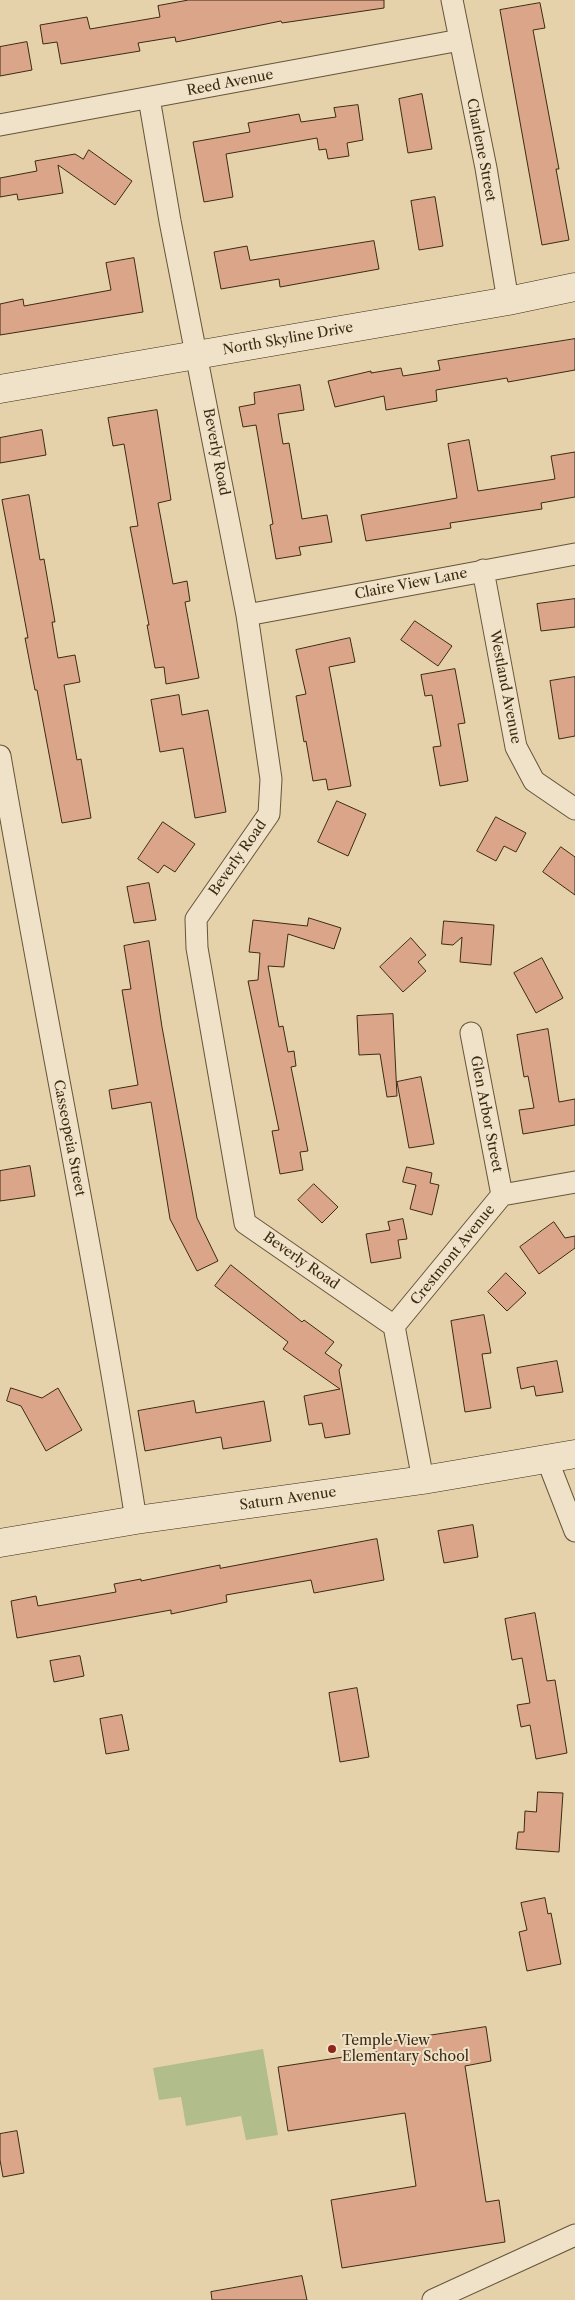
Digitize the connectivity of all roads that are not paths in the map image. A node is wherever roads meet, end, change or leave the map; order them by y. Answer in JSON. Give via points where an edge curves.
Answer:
{"nodes":[{"id":1,"x":452,"y":0,"type":"edge"},
{"id":2,"x":460,"y":40,"type":"junction"},
{"id":3,"x":149,"y":98,"type":"junction"},
{"id":4,"x":0,"y":125,"type":"edge"},
{"id":5,"x":575,"y":287,"type":"edge"},
{"id":6,"x":508,"y":302,"type":"junction"},
{"id":7,"x":198,"y":354,"type":"junction"},
{"id":8,"x":0,"y":389,"type":"edge"},
{"id":9,"x":575,"y":554,"type":"edge"},
{"id":10,"x":483,"y":570,"type":"junction"},
{"id":11,"x":247,"y":615,"type":"junction"},
{"id":12,"x":0,"y":756,"type":"edge"},
{"id":13,"x":575,"y":809,"type":"edge"},
{"id":14,"x":471,"y":1033,"type":"dead end"},
{"id":15,"x":575,"y":1182,"type":"edge"},
{"id":16,"x":502,"y":1195,"type":"junction"},
{"id":17,"x":394,"y":1326,"type":"junction"},
{"id":18,"x":575,"y":1454,"type":"edge"},
{"id":19,"x":547,"y":1459,"type":"junction"},
{"id":20,"x":424,"y":1480,"type":"junction"},
{"id":21,"x":136,"y":1520,"type":"junction"},
{"id":22,"x":575,"y":1531,"type":"edge"},
{"id":23,"x":0,"y":1543,"type":"edge"},
{"id":24,"x":575,"y":2236,"type":"edge"},
{"id":25,"x":433,"y":2300,"type":"edge"}],
"edges":[{"from":1,"to":2,"type":"street","name":"Charlene Street"},
{"from":2,"to":3,"type":"street","name":"Reed Avenue"},
{"from":2,"to":6,"type":"street","name":"Charlene Street","via":[[486,168]]},
{"from":3,"to":4,"type":"street","name":"Reed Avenue"},
{"from":3,"to":7,"type":"street","name":"Beverly Road"},
{"from":5,"to":6,"type":"main road","name":"North Skyline Drive"},
{"from":6,"to":7,"type":"main road","name":"North Skyline Drive"},
{"from":7,"to":8,"type":"main road","name":"North Skyline Drive"},
{"from":7,"to":11,"type":"street","name":"Beverly Road"},
{"from":9,"to":10,"type":"street","name":"Claire View Lane"},
{"from":10,"to":11,"type":"street","name":"Claire View Lane"},
{"from":10,"to":13,"type":"street","name":"Westland Avenue","via":[[516,747],[534,781]]},
{"from":11,"to":17,"type":"street","name":"Beverly Road","via":[[271,779],[268,814],[196,919],[197,948],[245,1223]]},
{"from":12,"to":21,"type":"street","name":"Casseopeia Street","via":[[38,979],[111,1362]]},
{"from":14,"to":16,"type":"street","name":"Glen Arbor Street"},
{"from":15,"to":16,"type":"street","name":"Crestmont Avenue"},
{"from":16,"to":17,"type":"street","name":"Crestmont Avenue"},
{"from":17,"to":20,"type":"street"},
{"from":18,"to":19,"type":"main road","name":"Saturn Avenue"},
{"from":19,"to":20,"type":"main road","name":"Saturn Avenue"},
{"from":19,"to":22,"type":"street"},
{"from":20,"to":21,"type":"main road","name":"Saturn Avenue"},
{"from":21,"to":23,"type":"main road","name":"Saturn Avenue"},
{"from":24,"to":25,"type":"street"}]}
